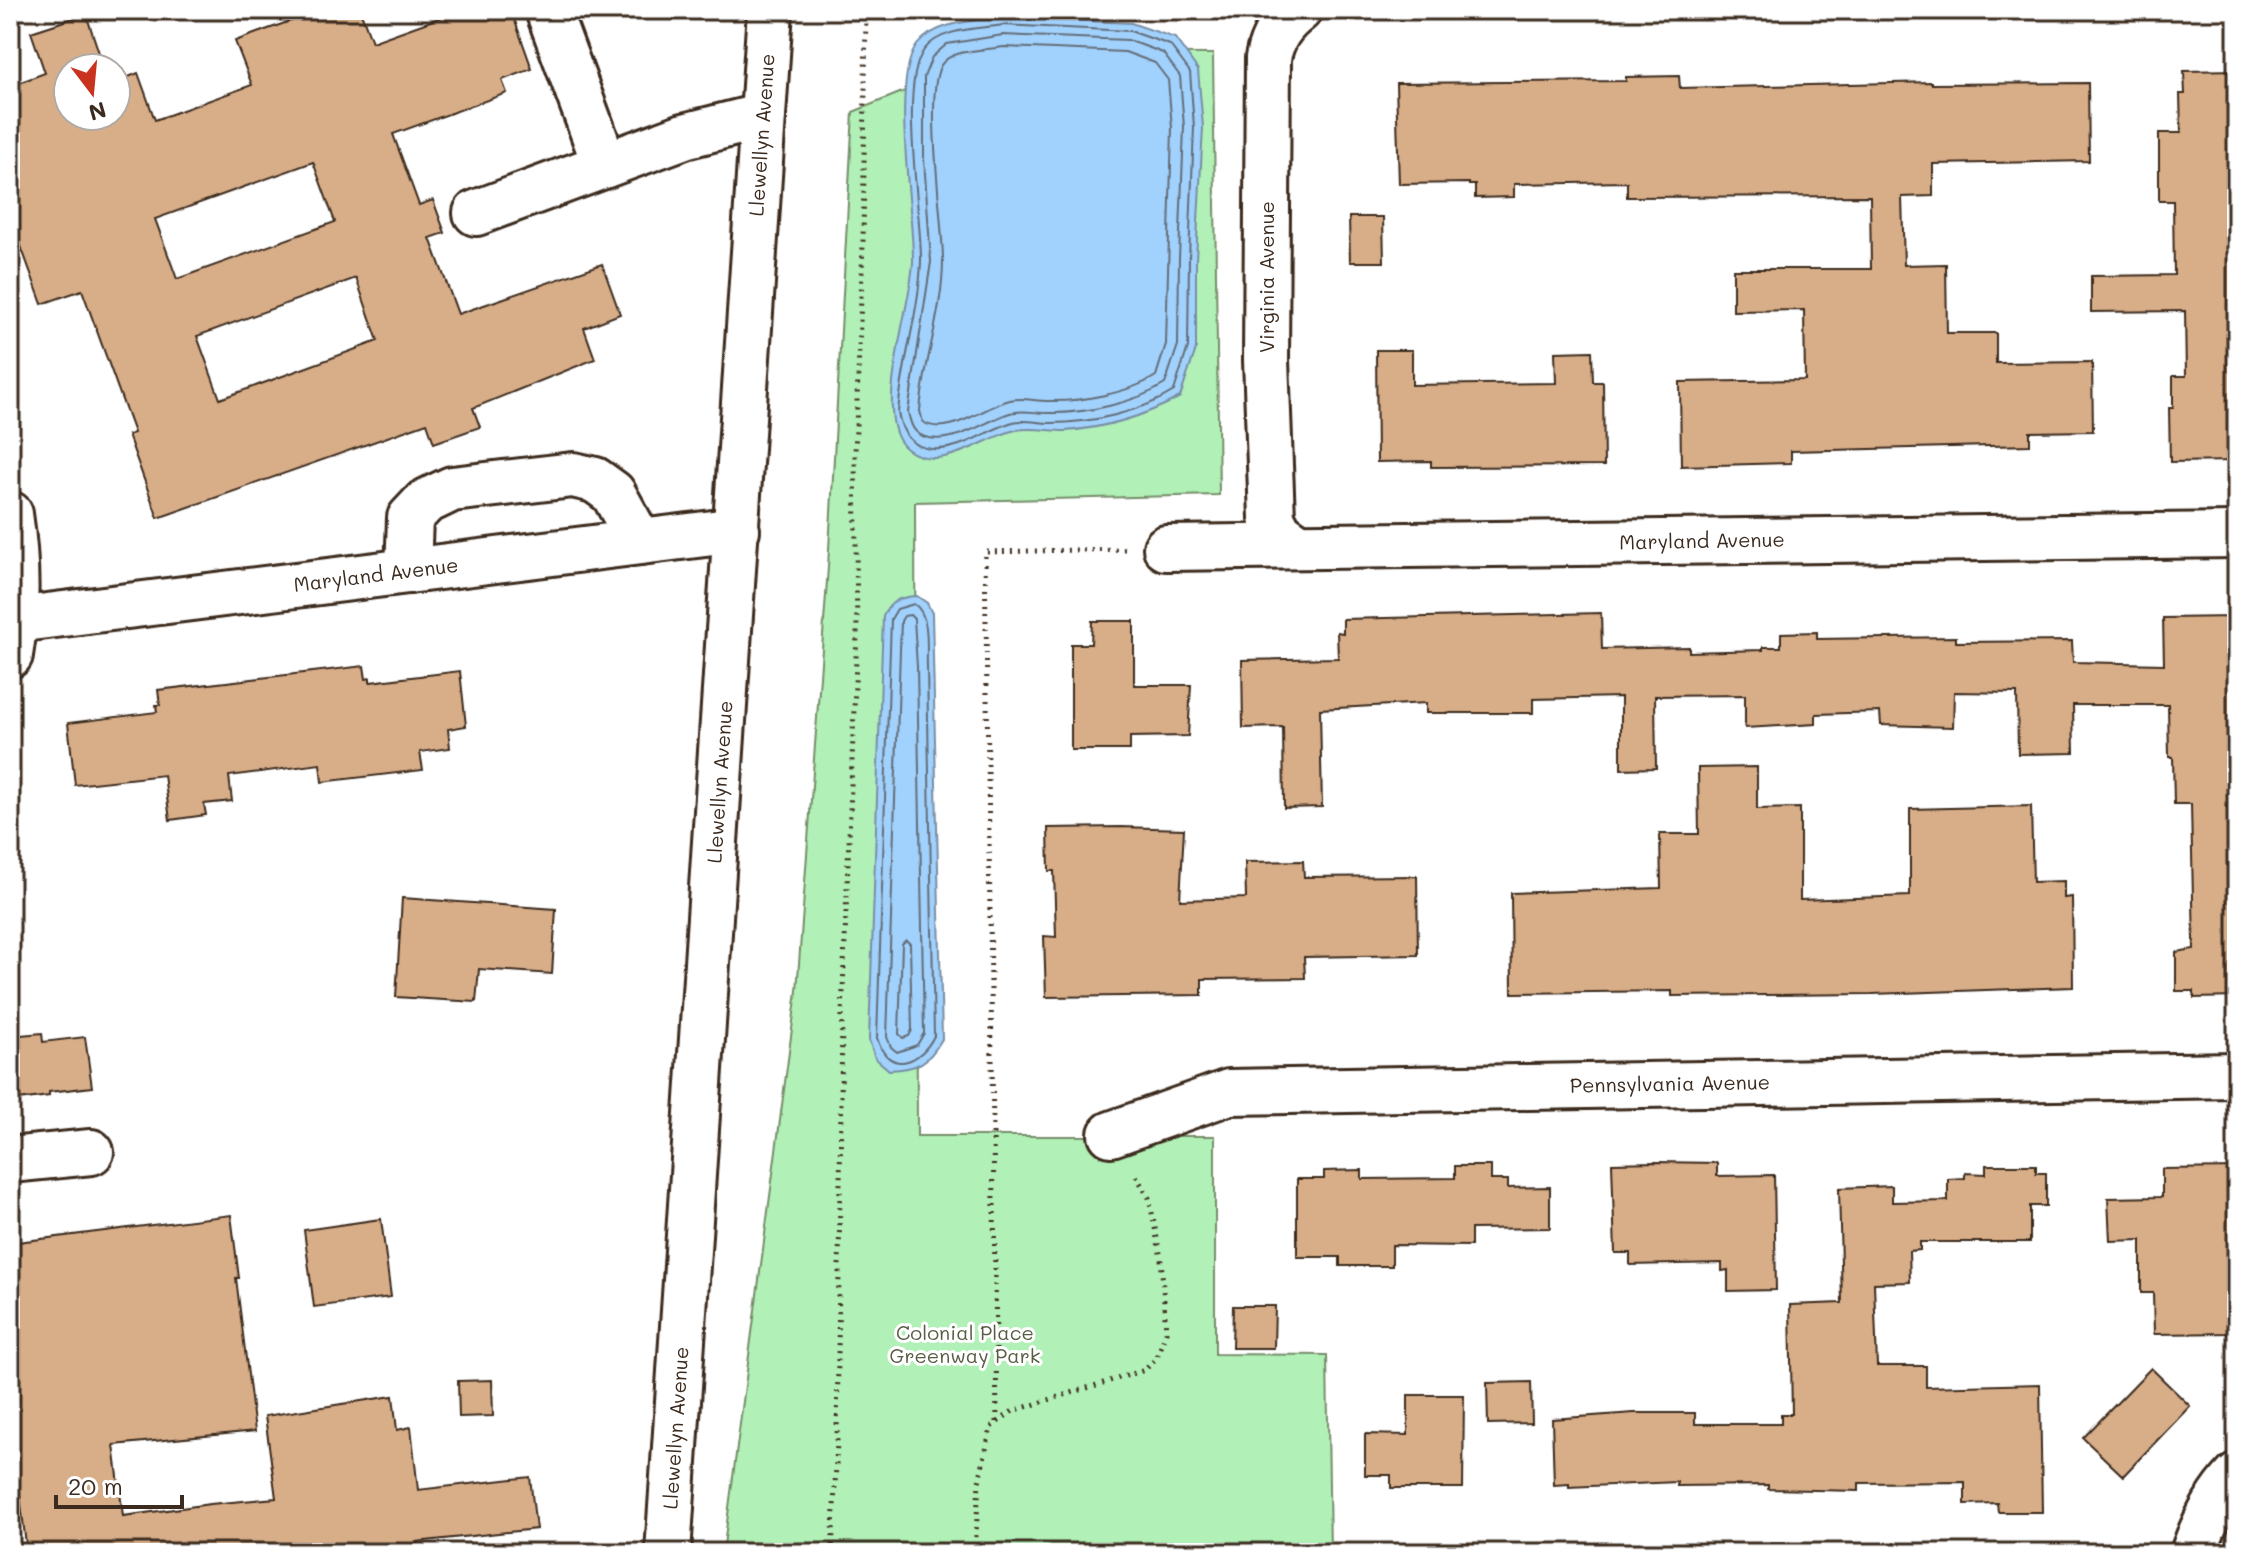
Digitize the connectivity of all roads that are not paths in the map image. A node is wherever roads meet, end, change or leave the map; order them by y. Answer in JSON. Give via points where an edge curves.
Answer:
{"nodes":[{"id":1,"x":548,"y":10,"type":"edge"},
{"id":2,"x":770,"y":10,"type":"edge"},
{"id":3,"x":1299,"y":10,"type":"edge"},
{"id":4,"x":763,"y":116,"type":"junction"},
{"id":5,"x":605,"y":165,"type":"junction"},
{"id":6,"x":476,"y":213,"type":"dead end"},
{"id":7,"x":10,"y":514,"type":"edge"},
{"id":8,"x":737,"y":530,"type":"junction"},
{"id":9,"x":2237,"y":535,"type":"edge"},
{"id":10,"x":640,"y":542,"type":"junction"},
{"id":11,"x":1297,"y":545,"type":"junction"},
{"id":12,"x":1166,"y":548,"type":"road end"},
{"id":13,"x":408,"y":571,"type":"junction"},
{"id":14,"x":12,"y":637,"type":"edge"},
{"id":15,"x":2237,"y":1075,"type":"edge"},
{"id":16,"x":1111,"y":1134,"type":"road end"},
{"id":17,"x":91,"y":1152,"type":"dead end"},
{"id":18,"x":10,"y":1160,"type":"edge"},
{"id":19,"x":2237,"y":1476,"type":"edge"},
{"id":20,"x":668,"y":1553,"type":"edge"},
{"id":21,"x":2193,"y":1553,"type":"edge"}],
"edges":[{"from":1,"to":5,"type":"street"},
{"from":2,"to":4,"type":"street","name":"Llewellyn Avenue"},
{"from":3,"to":11,"type":"street","name":"Virginia Avenue","via":[[1283,23],[1268,58],[1266,360],[1272,518],[1280,533]]},
{"from":4,"to":5,"type":"street","via":[[684,136]]},
{"from":4,"to":8,"type":"street","name":"Llewellyn Avenue"},
{"from":5,"to":6,"type":"street"},
{"from":7,"to":14,"type":"street","via":[[16,557]]},
{"from":8,"to":10,"type":"street","name":"Maryland Avenue"},
{"from":8,"to":20,"type":"street","name":"Llewellyn Avenue"},
{"from":9,"to":11,"type":"street","name":"Maryland Avenue"},
{"from":10,"to":13,"type":"street","name":"Maryland Avenue"},
{"from":10,"to":13,"type":"street","via":[[613,493],[595,480],[573,475],[452,489],[425,502],[410,518]]},
{"from":11,"to":12,"type":"street","name":"Maryland Avenue"},
{"from":13,"to":14,"type":"street","name":"Maryland Avenue"},
{"from":15,"to":16,"type":"street","name":"Pennsylvania Avenue","via":[[1229,1092]]},
{"from":17,"to":18,"type":"street"},
{"from":19,"to":21,"type":"street","via":[[2222,1492]]}]}
